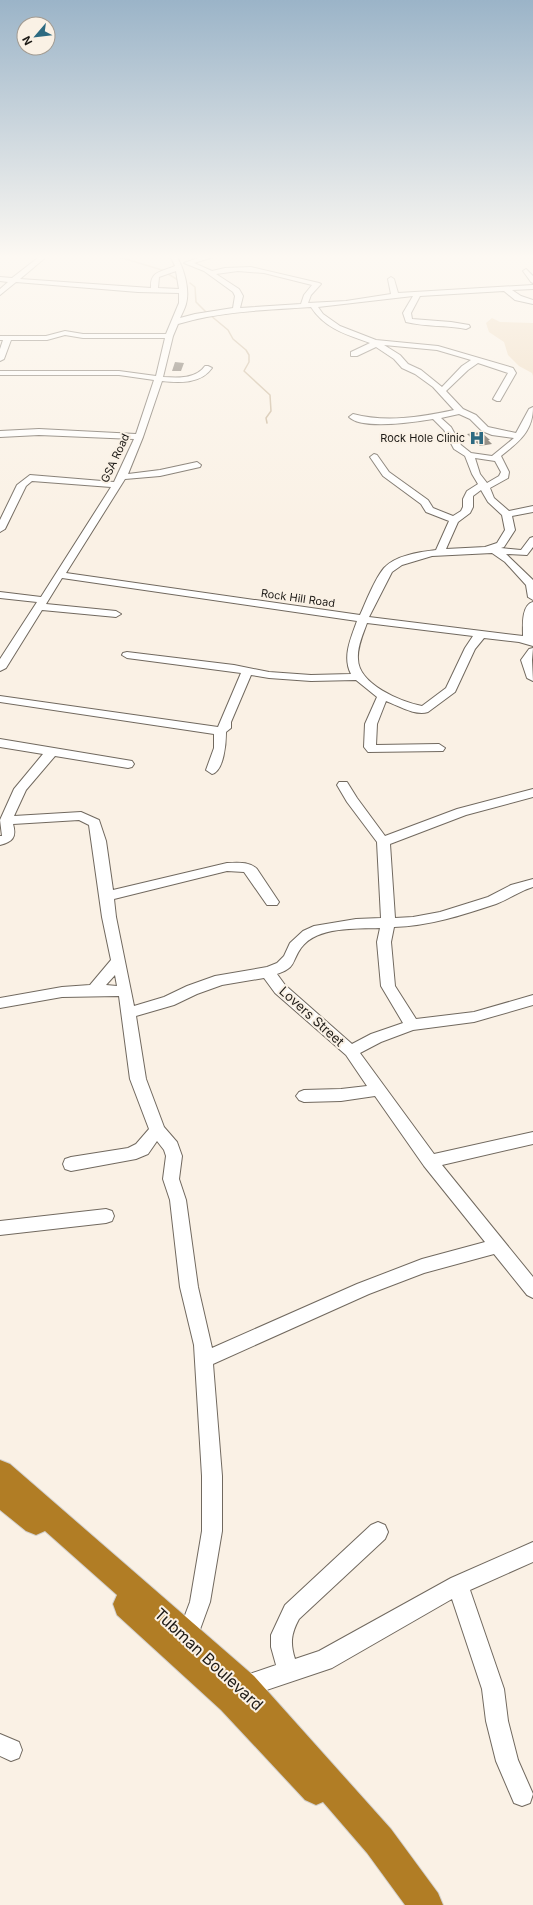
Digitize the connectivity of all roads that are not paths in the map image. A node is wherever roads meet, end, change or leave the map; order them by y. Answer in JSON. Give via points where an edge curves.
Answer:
{"nodes":[{"id":1,"x":2,"y":346,"type":"edge"},
{"id":2,"x":167,"y":346,"type":"edge"},
{"id":3,"x":368,"y":346,"type":"edge"},
{"id":4,"x":381,"y":346,"type":"edge"},
{"id":5,"x":416,"y":346,"type":"edge"},
{"id":6,"x":354,"y":354,"type":"dead end"},
{"id":7,"x":0,"y":359,"type":"edge"},
{"id":8,"x":478,"y":359,"type":"junction"},
{"id":9,"x":208,"y":368,"type":"dead end"},
{"id":10,"x":0,"y":373,"type":"edge"},
{"id":11,"x":158,"y":379,"type":"junction"},
{"id":12,"x":442,"y":391,"type":"junction"},
{"id":13,"x":497,"y":399,"type":"dead end"},
{"id":14,"x":533,"y":409,"type":"edge"},
{"id":15,"x":460,"y":411,"type":"junction"},
{"id":16,"x":353,"y":417,"type":"dead end"},
{"id":17,"x":435,"y":417,"type":"junction"},
{"id":18,"x":0,"y":434,"type":"edge"},
{"id":19,"x":518,"y":436,"type":"junction"},
{"id":20,"x":139,"y":437,"type":"junction"},
{"id":21,"x":469,"y":455,"type":"junction"},
{"id":22,"x":374,"y":457,"type":"dead end"},
{"id":23,"x":497,"y":459,"type":"junction"},
{"id":24,"x":197,"y":465,"type":"dead end"},
{"id":25,"x":119,"y":481,"type":"junction"},
{"id":26,"x":485,"y":486,"type":"junction"},
{"id":27,"x":533,"y":509,"type":"edge"},
{"id":28,"x":507,"y":514,"type":"junction"},
{"id":29,"x":454,"y":520,"type":"junction"},
{"id":30,"x":0,"y":529,"type":"edge"},
{"id":31,"x":533,"y":540,"type":"edge"},
{"id":32,"x":480,"y":550,"type":"junction"},
{"id":33,"x":494,"y":550,"type":"junction"},
{"id":34,"x":440,"y":552,"type":"junction"},
{"id":35,"x":528,"y":553,"type":"edge"},
{"id":36,"x":59,"y":575,"type":"junction"},
{"id":37,"x":0,"y":595,"type":"edge"},
{"id":38,"x":533,"y":597,"type":"edge"},
{"id":39,"x":42,"y":604,"type":"junction"},
{"id":40,"x":533,"y":605,"type":"edge"},
{"id":41,"x":116,"y":614,"type":"dead end"},
{"id":42,"x":363,"y":619,"type":"junction"},
{"id":43,"x":480,"y":635,"type":"junction"},
{"id":44,"x":529,"y":639,"type":"edge"},
{"id":45,"x":533,"y":651,"type":"edge"},
{"id":46,"x":127,"y":655,"type":"dead end"},
{"id":47,"x":0,"y":668,"type":"edge"},
{"id":48,"x":248,"y":670,"type":"junction"},
{"id":49,"x":358,"y":677,"type":"junction"},
{"id":50,"x":533,"y":678,"type":"edge"},
{"id":51,"x":383,"y":696,"type":"junction"},
{"id":52,"x":0,"y":699,"type":"edge"},
{"id":53,"x":220,"y":731,"type":"junction"},
{"id":54,"x":0,"y":743,"type":"edge"},
{"id":55,"x":438,"y":748,"type":"dead end"},
{"id":56,"x":52,"y":751,"type":"junction"},
{"id":57,"x":128,"y":764,"type":"dead end"},
{"id":58,"x":212,"y":770,"type":"dead end"},
{"id":59,"x":343,"y":785,"type":"dead end"},
{"id":60,"x":533,"y":793,"type":"edge"},
{"id":61,"x":6,"y":821,"type":"junction"},
{"id":62,"x":0,"y":841,"type":"edge"},
{"id":63,"x":383,"y":842,"type":"junction"},
{"id":64,"x":533,"y":883,"type":"edge"},
{"id":65,"x":107,"y":896,"type":"junction"},
{"id":66,"x":272,"y":902,"type":"dead end"},
{"id":67,"x":388,"y":922,"type":"junction"},
{"id":68,"x":118,"y":962,"type":"junction"},
{"id":69,"x":269,"y":972,"type":"junction"},
{"id":70,"x":94,"y":990,"type":"junction"},
{"id":71,"x":125,"y":991,"type":"junction"},
{"id":72,"x":533,"y":1000,"type":"edge"},
{"id":73,"x":0,"y":1003,"type":"edge"},
{"id":74,"x":127,"y":1013,"type":"junction"},
{"id":75,"x":412,"y":1025,"type":"junction"},
{"id":76,"x":351,"y":1051,"type":"junction"},
{"id":77,"x":379,"y":1090,"type":"junction"},
{"id":78,"x":304,"y":1096,"type":"dead end"},
{"id":79,"x":157,"y":1130,"type":"junction"},
{"id":80,"x":533,"y":1138,"type":"edge"},
{"id":81,"x":430,"y":1161,"type":"junction"},
{"id":82,"x":71,"y":1164,"type":"dead end"},
{"id":83,"x":106,"y":1216,"type":"dead end"},
{"id":84,"x":0,"y":1228,"type":"edge"},
{"id":85,"x":498,"y":1246,"type":"junction"},
{"id":86,"x":533,"y":1290,"type":"edge"},
{"id":87,"x":204,"y":1360,"type":"junction"},
{"id":88,"x":0,"y":1472,"type":"edge"},
{"id":89,"x":0,"y":1492,"type":"edge"},
{"id":90,"x":378,"y":1532,"type":"dead end"},
{"id":91,"x":533,"y":1552,"type":"edge"},
{"id":92,"x":458,"y":1585,"type":"junction"},
{"id":93,"x":188,"y":1639,"type":"junction"},
{"id":94,"x":289,"y":1672,"type":"junction"},
{"id":95,"x":243,"y":1687,"type":"junction"},
{"id":96,"x":522,"y":1795,"type":"dead end"},
{"id":97,"x":409,"y":1905,"type":"edge"},
{"id":98,"x":426,"y":1905,"type":"edge"}],
"edges":[{"from":1,"to":7,"type":"street"},
{"from":2,"to":11,"type":"street","name":"GSA Road"},
{"from":3,"to":6,"type":"street"},
{"from":4,"to":12,"type":"street"},
{"from":5,"to":8,"type":"street","via":[[438,348]]},
{"from":8,"to":12,"type":"street"},
{"from":8,"to":13,"type":"street","via":[[512,372],[504,391]]},
{"from":9,"to":11,"type":"street","via":[[197,378]]},
{"from":10,"to":11,"type":"street","via":[[120,373]]},
{"from":11,"to":20,"type":"street","name":"GSA Road"},
{"from":12,"to":15,"type":"street"},
{"from":14,"to":19,"type":"street"},
{"from":15,"to":17,"type":"street"},
{"from":15,"to":19,"type":"street","via":[[473,417],[488,431]]},
{"from":16,"to":17,"type":"street","via":[[388,421]]},
{"from":17,"to":21,"type":"street","via":[[448,429],[457,447]]},
{"from":18,"to":20,"type":"street","via":[[39,432]]},
{"from":19,"to":23,"type":"street","via":[[512,444],[496,455]]},
{"from":20,"to":25,"type":"street","name":"GSA Road"},
{"from":21,"to":23,"type":"street"},
{"from":21,"to":26,"type":"street","via":[[476,474]]},
{"from":22,"to":29,"type":"street","via":[[386,474],[425,502],[429,510]]},
{"from":23,"to":26,"type":"street","via":[[504,472],[503,478]]},
{"from":24,"to":25,"type":"street"},
{"from":25,"to":30,"type":"street","via":[[30,478],[22,485]]},
{"from":25,"to":36,"type":"street","name":"GSA Road"},
{"from":26,"to":28,"type":"street","via":[[492,503]]},
{"from":26,"to":29,"type":"street","via":[[476,488],[470,494],[465,514]]},
{"from":27,"to":28,"type":"street"},
{"from":28,"to":32,"type":"street","via":[[510,530],[501,545]]},
{"from":29,"to":34,"type":"street"},
{"from":31,"to":35,"type":"street"},
{"from":32,"to":33,"type":"street"},
{"from":32,"to":34,"type":"street"},
{"from":33,"to":35,"type":"street"},
{"from":33,"to":38,"type":"street","via":[[508,560],[531,584]]},
{"from":34,"to":42,"type":"street","via":[[418,556],[392,566]]},
{"from":36,"to":39,"type":"street","name":"GSA Road"},
{"from":36,"to":42,"type":"street","name":"Rock Hill Road"},
{"from":37,"to":39,"type":"street"},
{"from":39,"to":41,"type":"street"},
{"from":39,"to":47,"type":"street","name":"GSA Road"},
{"from":40,"to":44,"type":"street","via":[[528,619]]},
{"from":42,"to":43,"type":"street","name":"Rock Hill Road"},
{"from":42,"to":49,"type":"street","via":[[351,660]]},
{"from":43,"to":44,"type":"street","name":"Rock Hill Road"},
{"from":43,"to":51,"type":"street","via":[[470,648],[451,690],[424,710]]},
{"from":45,"to":50,"type":"street","via":[[526,660]]},
{"from":46,"to":48,"type":"street"},
{"from":48,"to":49,"type":"street","via":[[263,674],[311,678]]},
{"from":48,"to":53,"type":"street","via":[[224,728]]},
{"from":49,"to":51,"type":"street"},
{"from":51,"to":55,"type":"street","via":[[370,724],[372,749]]},
{"from":52,"to":53,"type":"street"},
{"from":53,"to":58,"type":"street","via":[[220,748]]},
{"from":54,"to":56,"type":"street"},
{"from":56,"to":57,"type":"street"},
{"from":56,"to":61,"type":"street","via":[[20,789]]},
{"from":59,"to":63,"type":"street"},
{"from":60,"to":63,"type":"street","via":[[456,814]]},
{"from":61,"to":62,"type":"street","via":[[8,838]]},
{"from":61,"to":65,"type":"street","via":[[81,816],[95,823],[100,838],[101,869]]},
{"from":63,"to":67,"type":"street"},
{"from":64,"to":67,"type":"street","name":"Lovers Street","via":[[516,888],[493,900],[441,916],[413,922]]},
{"from":65,"to":66,"type":"street","via":[[227,867],[242,867],[252,872]]},
{"from":65,"to":68,"type":"street"},
{"from":67,"to":69,"type":"street","name":"Lovers Street","via":[[335,926],[308,934],[295,946],[290,958],[282,967]]},
{"from":67,"to":75,"type":"street","via":[[384,942],[388,986]]},
{"from":68,"to":70,"type":"street"},
{"from":68,"to":71,"type":"street"},
{"from":69,"to":74,"type":"street","via":[[220,980],[169,1001]]},
{"from":69,"to":76,"type":"street","name":"Lovers Street","via":[[271,979],[280,989]]},
{"from":70,"to":71,"type":"street"},
{"from":70,"to":73,"type":"street","via":[[62,992]]},
{"from":71,"to":74,"type":"street"},
{"from":72,"to":75,"type":"street","via":[[474,1017]]},
{"from":74,"to":79,"type":"street","via":[[138,1079]]},
{"from":75,"to":76,"type":"street","via":[[376,1038]]},
{"from":76,"to":77,"type":"street","name":"Lovers Street"},
{"from":77,"to":78,"type":"street","via":[[341,1096]]},
{"from":77,"to":81,"type":"street","name":"Lovers Street"},
{"from":79,"to":82,"type":"street","via":[[142,1149],[130,1154]]},
{"from":79,"to":87,"type":"street","via":[[171,1147],[174,1156],[171,1179],[178,1200],[190,1287]]},
{"from":80,"to":81,"type":"street"},
{"from":81,"to":85,"type":"street","name":"Lovers Street"},
{"from":83,"to":84,"type":"street"},
{"from":85,"to":86,"type":"street","name":"Lovers Street"},
{"from":85,"to":87,"type":"street","via":[[422,1266],[284,1323]]},
{"from":87,"to":93,"type":"street","via":[[212,1476],[212,1531],[200,1602]]},
{"from":88,"to":93,"type":"highway","name":"Tubman Boulevard"},
{"from":89,"to":97,"type":"highway","name":"Tubman Boulevard","via":[[67,1546],[232,1699],[324,1797],[370,1851]]},
{"from":90,"to":94,"type":"street","via":[[292,1612],[282,1627],[279,1640]]},
{"from":91,"to":92,"type":"street"},
{"from":92,"to":94,"type":"street","via":[[324,1660]]},
{"from":92,"to":96,"type":"street","via":[[493,1689],[506,1761]]},
{"from":93,"to":95,"type":"highway","name":"Tubman Boulevard"},
{"from":94,"to":95,"type":"street"},
{"from":95,"to":98,"type":"highway","name":"Tubman Boulevard","via":[[379,1841]]}]}
